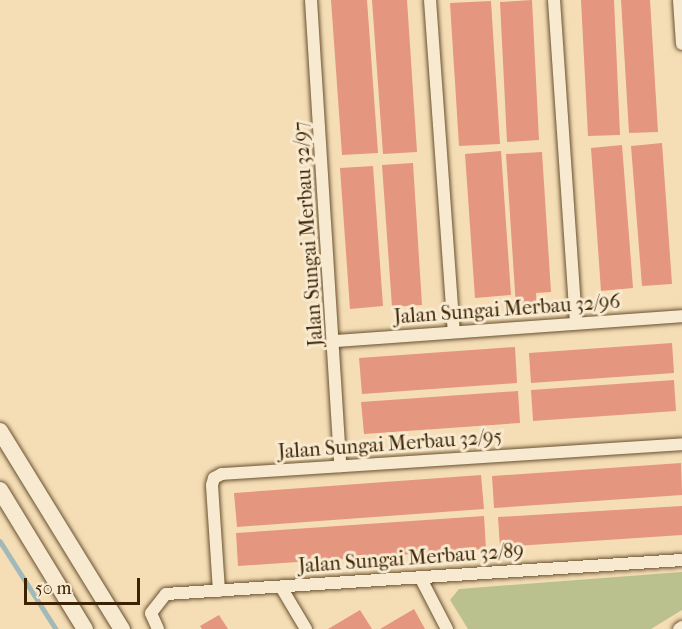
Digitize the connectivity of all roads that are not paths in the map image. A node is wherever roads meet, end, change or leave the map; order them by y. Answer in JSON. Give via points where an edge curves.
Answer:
{"nodes":[{"id":1,"x":311,"y":0,"type":"edge"},
{"id":2,"x":430,"y":0,"type":"edge"},
{"id":3,"x":554,"y":0,"type":"edge"},
{"id":4,"x":679,"y":0,"type":"edge"},
{"id":5,"x":682,"y":44,"type":"edge"},
{"id":6,"x":682,"y":316,"type":"edge"},
{"id":7,"x":576,"y":323,"type":"junction"},
{"id":8,"x":454,"y":331,"type":"junction"},
{"id":9,"x":335,"y":341,"type":"junction"},
{"id":10,"x":0,"y":431,"type":"edge"},
{"id":11,"x":682,"y":444,"type":"edge"},
{"id":12,"x":340,"y":466,"type":"junction"},
{"id":13,"x":0,"y":490,"type":"edge"},
{"id":14,"x":682,"y":560,"type":"edge"},
{"id":15,"x":420,"y":578,"type":"junction"},
{"id":16,"x":281,"y":587,"type":"junction"},
{"id":17,"x":219,"y":591,"type":"junction"},
{"id":18,"x":85,"y":629,"type":"edge"},
{"id":19,"x":122,"y":629,"type":"edge"},
{"id":20,"x":158,"y":629,"type":"edge"},
{"id":21,"x":306,"y":629,"type":"edge"},
{"id":22,"x":447,"y":629,"type":"edge"}],
"edges":[{"from":1,"to":9,"type":"street","name":"Jalan Sungai Merbau 32/97"},
{"from":2,"to":8,"type":"street"},
{"from":3,"to":7,"type":"street"},
{"from":4,"to":5,"type":"street"},
{"from":6,"to":7,"type":"street","name":"Jalan Sungai Merbau 32/96"},
{"from":7,"to":8,"type":"street","name":"Jalan Sungai Merbau 32/96"},
{"from":8,"to":9,"type":"street","name":"Jalan Sungai Merbau 32/96"},
{"from":9,"to":12,"type":"street","name":"Jalan Sungai Merbau 32/97"},
{"from":10,"to":19,"type":"main road"},
{"from":11,"to":12,"type":"street","name":"Jalan Sungai Merbau 32/95"},
{"from":12,"to":17,"type":"street","name":"Jalan Sungai Merbau 32/95","via":[[214,478]]},
{"from":13,"to":18,"type":"main road"},
{"from":14,"to":15,"type":"street","name":"Jalan Sungai Merbau 32/89"},
{"from":15,"to":16,"type":"street","name":"Jalan Sungai Merbau 32/89"},
{"from":15,"to":22,"type":"street"},
{"from":16,"to":17,"type":"street","name":"Jalan Sungai Merbau 32/89"},
{"from":16,"to":21,"type":"street"},
{"from":17,"to":20,"type":"street","name":"Jalan Sungai Merbau 32/89","via":[[165,594],[151,613]]}]}
